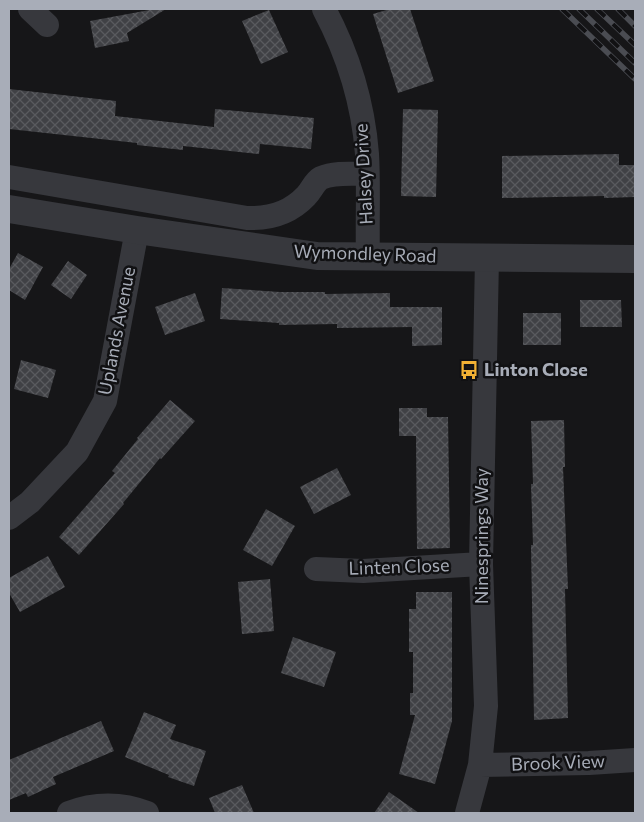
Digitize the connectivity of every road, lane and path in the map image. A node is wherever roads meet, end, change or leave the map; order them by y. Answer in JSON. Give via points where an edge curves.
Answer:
{"nodes":[{"id":1,"x":30,"y":9,"type":"edge"},
{"id":2,"x":324,"y":9,"type":"edge"},
{"id":3,"x":48,"y":26,"type":"dead end"},
{"id":4,"x":367,"y":174,"type":"junction"},
{"id":5,"x":9,"y":177,"type":"edge"},
{"id":6,"x":9,"y":209,"type":"edge"},
{"id":7,"x":137,"y":230,"type":"junction"},
{"id":8,"x":368,"y":257,"type":"junction"},
{"id":9,"x":487,"y":258,"type":"junction"},
{"id":10,"x":635,"y":259,"type":"edge"},
{"id":11,"x":9,"y":518,"type":"edge"},
{"id":12,"x":481,"y":564,"type":"junction"},
{"id":13,"x":316,"y":569,"type":"dead end"},
{"id":14,"x":635,"y":760,"type":"edge"},
{"id":15,"x":480,"y":765,"type":"junction"},
{"id":16,"x":69,"y":813,"type":"edge"},
{"id":17,"x":147,"y":813,"type":"edge"},
{"id":18,"x":467,"y":813,"type":"edge"}],
"edges":[{"from":1,"to":3,"type":"street"},
{"from":2,"to":4,"type":"street","name":"Halsey Drive","via":[[338,36],[360,105]]},
{"from":4,"to":5,"type":"street","via":[[338,174],[320,179],[298,204],[261,219]]},
{"from":4,"to":8,"type":"street","name":"Halsey Drive"},
{"from":6,"to":7,"type":"street","name":"Wymondley Road"},
{"from":7,"to":8,"type":"street","name":"Wymondley Road","via":[[317,256]]},
{"from":7,"to":11,"type":"street","name":"Uplands Avenue","via":[[105,400],[77,452],[30,502]]},
{"from":8,"to":9,"type":"street","name":"Wymondley Road"},
{"from":9,"to":10,"type":"street","name":"Wymondley Road"},
{"from":9,"to":12,"type":"street","name":"Ninesprings Way"},
{"from":12,"to":13,"type":"street","name":"Linten Close","via":[[363,571]]},
{"from":12,"to":15,"type":"street","name":"Ninesprings Way","via":[[486,706]]},
{"from":14,"to":15,"type":"street","name":"Brook View"},
{"from":15,"to":18,"type":"street","name":"Ninesprings Way"},
{"from":16,"to":17,"type":"street","via":[[98,806],[119,806]]}]}
